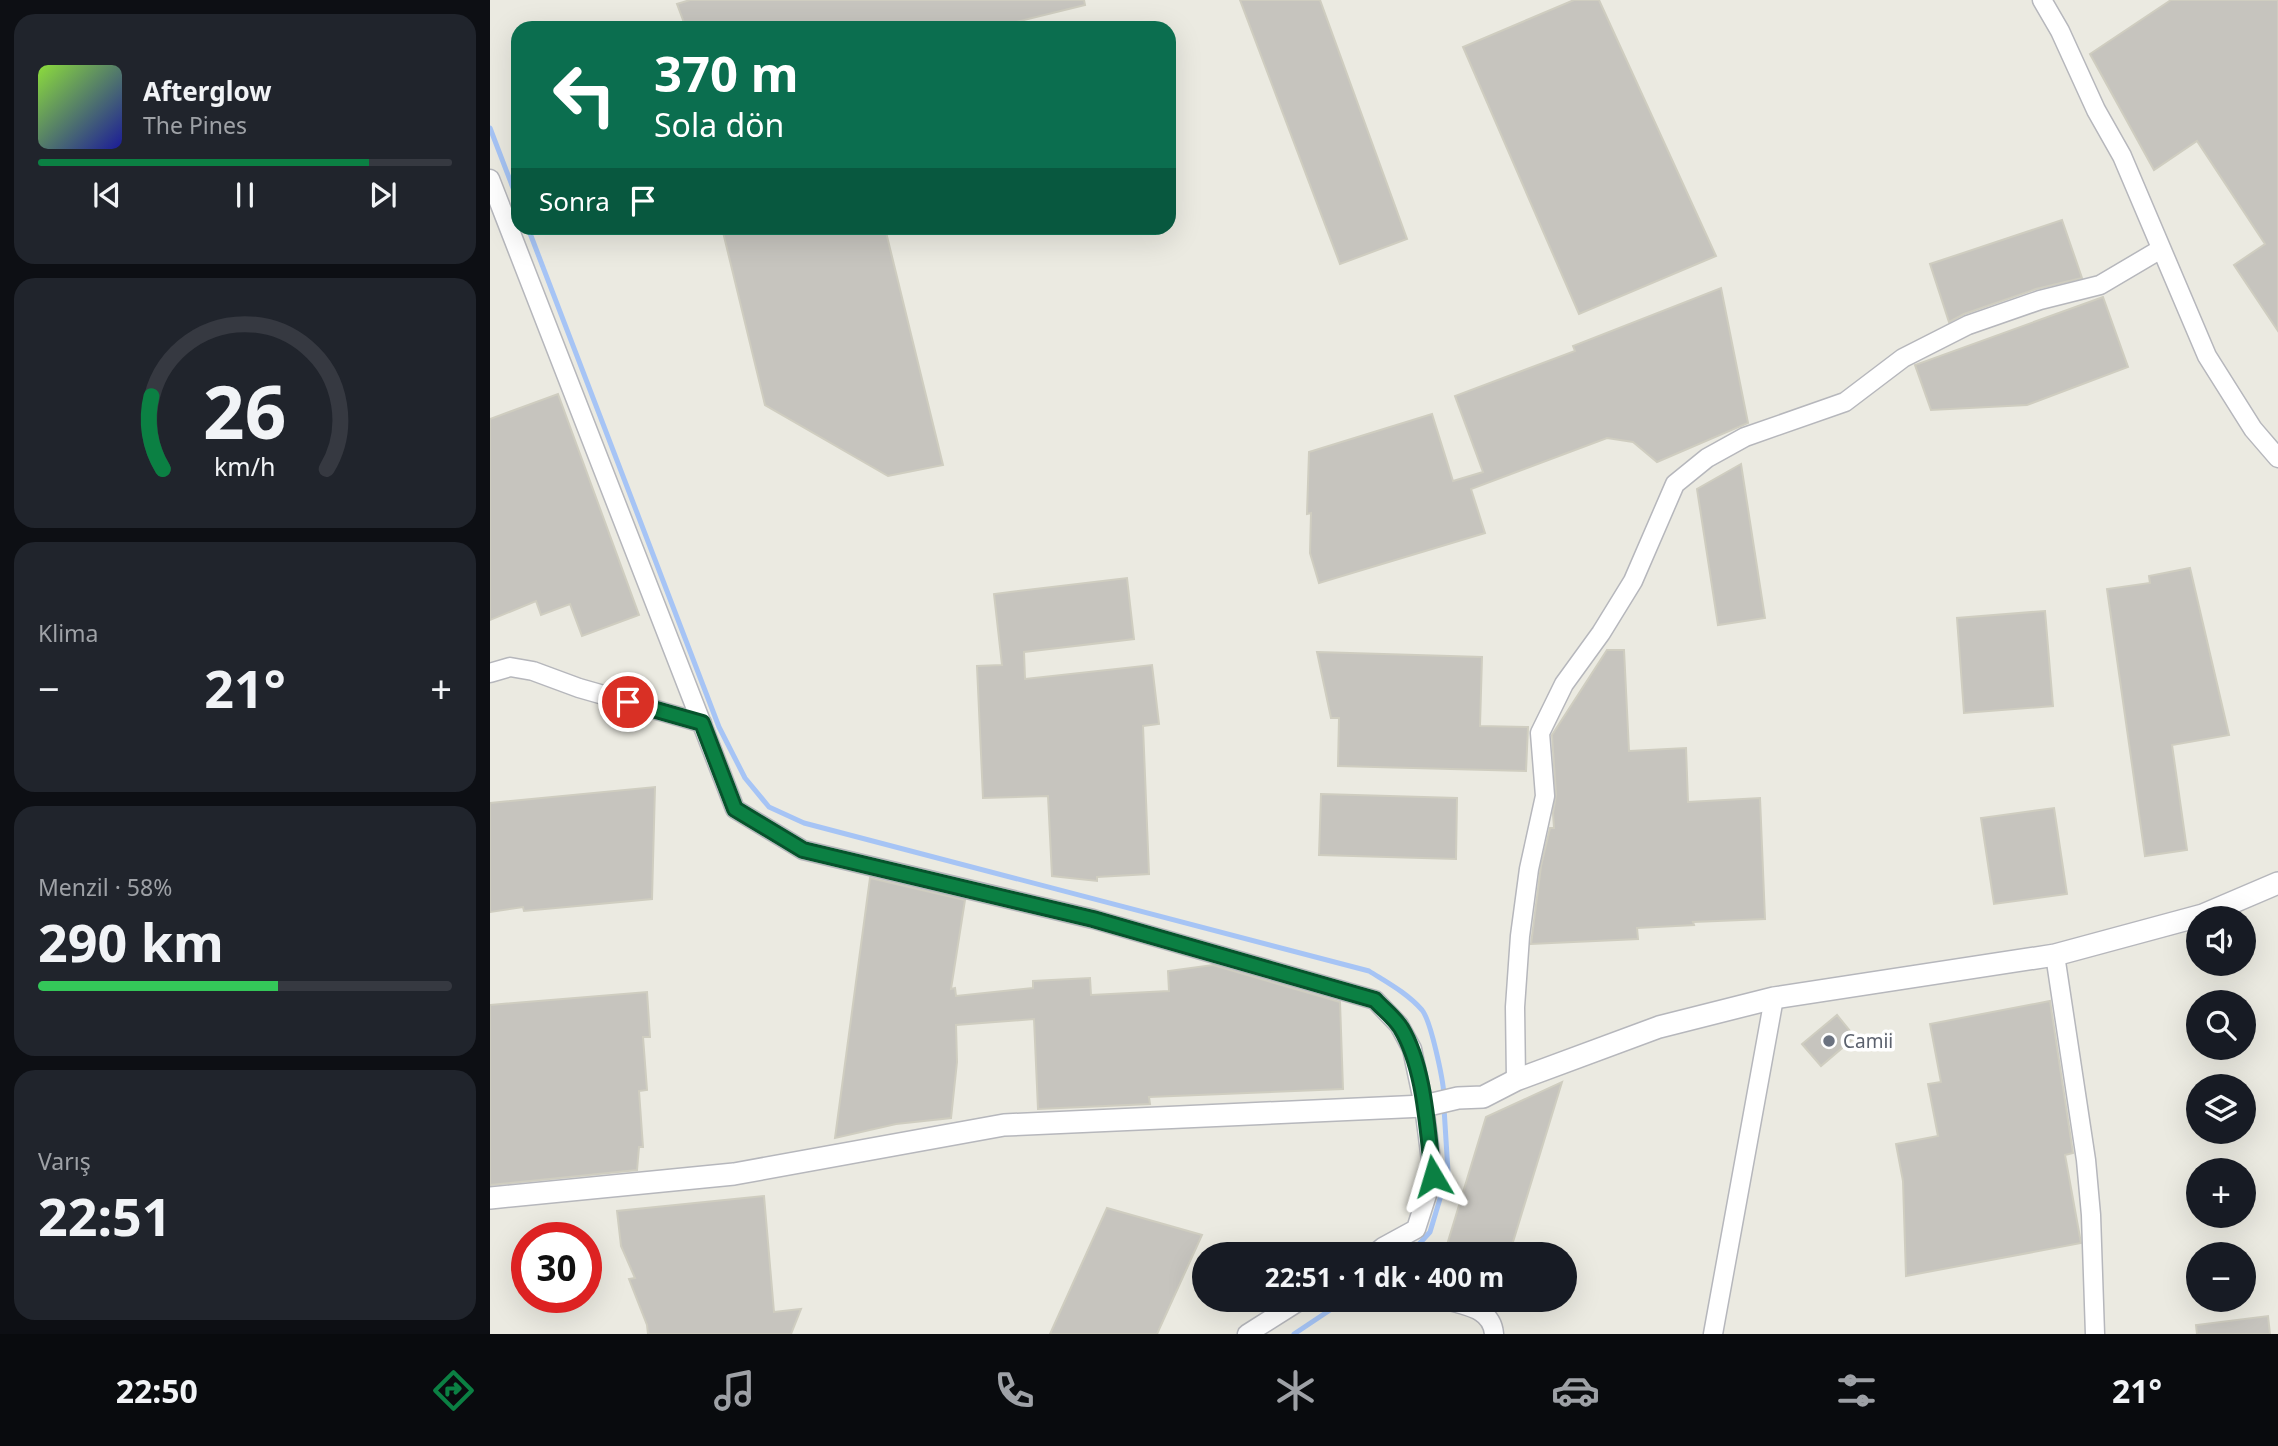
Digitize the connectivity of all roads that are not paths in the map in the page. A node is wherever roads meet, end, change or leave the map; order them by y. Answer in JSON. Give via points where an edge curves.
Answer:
{"nodes":[{"id":1,"x":2042,"y":0,"type":"edge"},
{"id":2,"x":490,"y":179,"type":"edge"},
{"id":3,"x":511,"y":233,"type":"edge"},
{"id":4,"x":512,"y":235,"type":"edge"},
{"id":5,"x":2161,"y":250,"type":"junction"},
{"id":6,"x":2278,"y":458,"type":"edge"},
{"id":7,"x":490,"y":673,"type":"edge"},
{"id":8,"x":702,"y":723,"type":"junction"},
{"id":9,"x":2278,"y":883,"type":"edge"},
{"id":10,"x":2055,"y":955,"type":"junction"},
{"id":11,"x":1774,"y":998,"type":"junction"},
{"id":12,"x":1516,"y":1080,"type":"junction"},
{"id":13,"x":1429,"y":1105,"type":"junction"},
{"id":14,"x":490,"y":1198,"type":"edge"},
{"id":15,"x":1396,"y":1242,"type":"edge"},
{"id":16,"x":1282,"y":1312,"type":"edge"},
{"id":17,"x":1482,"y":1312,"type":"edge"},
{"id":18,"x":1247,"y":1334,"type":"edge"},
{"id":19,"x":1494,"y":1334,"type":"edge"},
{"id":20,"x":1713,"y":1334,"type":"edge"},
{"id":21,"x":2095,"y":1334,"type":"edge"}],
"edges":[{"from":1,"to":5,"type":"street","via":[[2122,156]]},
{"from":2,"to":3,"type":"street"},
{"from":4,"to":8,"type":"street"},
{"from":5,"to":6,"type":"street","via":[[2207,356],[2253,429]]},
{"from":5,"to":12,"type":"street","via":[[2100,285],[1968,325],[1903,358],[1845,402],[1745,437],[1707,458],[1675,484],[1633,581],[1564,684],[1540,733],[1545,796],[1528,869],[1520,936]]},
{"from":7,"to":8,"type":"street","via":[[510,667],[533,671]]},
{"from":8,"to":13,"type":"street","via":[[735,809],[803,850],[1093,919],[1375,1000],[1399,1025],[1412,1049]]},
{"from":9,"to":10,"type":"street","via":[[2203,915]]},
{"from":10,"to":11,"type":"street"},
{"from":10,"to":21,"type":"street","via":[[2086,1160]]},
{"from":11,"to":12,"type":"street","via":[[1659,1027]]},
{"from":11,"to":20,"type":"street"},
{"from":12,"to":13,"type":"street","via":[[1483,1097]]},
{"from":13,"to":14,"type":"street","via":[[1004,1125],[734,1174]]},
{"from":13,"to":15,"type":"street","via":[[1433,1176],[1416,1229]]},
{"from":16,"to":18,"type":"street"},
{"from":17,"to":19,"type":"street","via":[[1492,1321]]}]}
